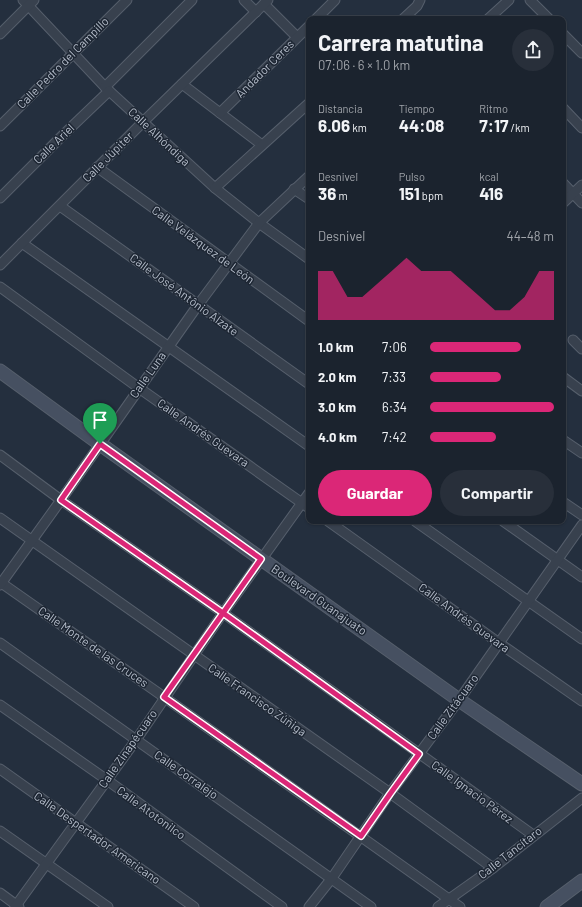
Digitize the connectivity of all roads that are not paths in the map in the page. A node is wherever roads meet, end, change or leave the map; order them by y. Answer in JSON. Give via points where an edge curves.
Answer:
{"nodes":[{"id":1,"x":127,"y":0,"type":"edge"},
{"id":2,"x":192,"y":0,"type":"edge"},
{"id":3,"x":244,"y":0,"type":"edge"},
{"id":4,"x":335,"y":0,"type":"edge"},
{"id":5,"x":509,"y":0,"type":"edge"},
{"id":6,"x":530,"y":0,"type":"edge"},
{"id":7,"x":28,"y":2,"type":"edge"},
{"id":8,"x":266,"y":2,"type":"edge"},
{"id":9,"x":419,"y":3,"type":"edge"},
{"id":10,"x":256,"y":12,"type":"junction"},
{"id":11,"x":319,"y":16,"type":"edge"},
{"id":12,"x":406,"y":16,"type":"edge"},
{"id":13,"x":491,"y":16,"type":"edge"},
{"id":14,"x":545,"y":16,"type":"edge"},
{"id":15,"x":306,"y":29,"type":"edge"},
{"id":16,"x":0,"y":34,"type":"edge"},
{"id":17,"x":297,"y":37,"type":"junction"},
{"id":18,"x":566,"y":37,"type":"edge"},
{"id":19,"x":73,"y":53,"type":"junction"},
{"id":20,"x":582,"y":53,"type":"edge"},
{"id":21,"x":182,"y":84,"type":"junction"},
{"id":22,"x":107,"y":89,"type":"junction"},
{"id":23,"x":306,"y":106,"type":"edge"},
{"id":24,"x":566,"y":111,"type":"edge"},
{"id":25,"x":220,"y":113,"type":"junction"},
{"id":26,"x":142,"y":122,"type":"junction"},
{"id":27,"x":0,"y":126,"type":"edge"},
{"id":28,"x":582,"y":128,"type":"edge"},
{"id":29,"x":262,"y":145,"type":"junction"},
{"id":30,"x":97,"y":167,"type":"junction"},
{"id":31,"x":306,"y":179,"type":"edge"},
{"id":32,"x":582,"y":185,"type":"edge"},
{"id":33,"x":566,"y":186,"type":"edge"},
{"id":34,"x":215,"y":188,"type":"junction"},
{"id":35,"x":294,"y":189,"type":"junction"},
{"id":36,"x":573,"y":194,"type":"junction"},
{"id":37,"x":306,"y":197,"type":"edge"},
{"id":38,"x":0,"y":198,"type":"edge"},
{"id":39,"x":566,"y":200,"type":"edge"},
{"id":40,"x":582,"y":203,"type":"edge"},
{"id":41,"x":60,"y":206,"type":"junction"},
{"id":42,"x":259,"y":223,"type":"junction"},
{"id":43,"x":22,"y":243,"type":"junction"},
{"id":44,"x":306,"y":257,"type":"edge"},
{"id":45,"x":228,"y":263,"type":"junction"},
{"id":46,"x":0,"y":265,"type":"edge"},
{"id":47,"x":0,"y":287,"type":"edge"},
{"id":48,"x":198,"y":305,"type":"junction"},
{"id":49,"x":306,"y":319,"type":"edge"},
{"id":50,"x":573,"y":340,"type":"dead end"},
{"id":51,"x":168,"y":347,"type":"junction"},
{"id":52,"x":582,"y":349,"type":"edge"},
{"id":53,"x":0,"y":371,"type":"edge"},
{"id":54,"x":566,"y":379,"type":"edge"},
{"id":55,"x":306,"y":382,"type":"edge"},
{"id":56,"x":139,"y":388,"type":"junction"},
{"id":57,"x":582,"y":391,"type":"edge"},
{"id":58,"x":566,"y":442,"type":"edge"},
{"id":59,"x":100,"y":444,"type":"junction"},
{"id":60,"x":306,"y":444,"type":"edge"},
{"id":61,"x":582,"y":453,"type":"edge"},
{"id":62,"x":0,"y":456,"type":"edge"},
{"id":63,"x":61,"y":500,"type":"junction"},
{"id":64,"x":566,"y":504,"type":"edge"},
{"id":65,"x":305,"y":505,"type":"edge"},
{"id":66,"x":582,"y":515,"type":"edge"},
{"id":67,"x":0,"y":518,"type":"edge"},
{"id":68,"x":332,"y":524,"type":"edge"},
{"id":69,"x":419,"y":524,"type":"edge"},
{"id":70,"x":507,"y":524,"type":"edge"},
{"id":71,"x":582,"y":525,"type":"edge"},
{"id":72,"x":32,"y":541,"type":"junction"},
{"id":73,"x":261,"y":559,"type":"junction"},
{"id":74,"x":557,"y":559,"type":"junction"},
{"id":75,"x":582,"y":577,"type":"edge"},
{"id":76,"x":0,"y":584,"type":"edge"},
{"id":77,"x":528,"y":601,"type":"junction"},
{"id":78,"x":223,"y":613,"type":"junction"},
{"id":79,"x":582,"y":639,"type":"edge"},
{"id":80,"x":0,"y":643,"type":"edge"},
{"id":81,"x":499,"y":644,"type":"junction"},
{"id":82,"x":194,"y":655,"type":"junction"},
{"id":83,"x":164,"y":697,"type":"junction"},
{"id":84,"x":459,"y":700,"type":"junction"},
{"id":85,"x":582,"y":701,"type":"edge"},
{"id":86,"x":0,"y":705,"type":"edge"},
{"id":87,"x":136,"y":740,"type":"junction"},
{"id":88,"x":419,"y":754,"type":"junction"},
{"id":89,"x":0,"y":768,"type":"edge"},
{"id":90,"x":107,"y":780,"type":"junction"},
{"id":91,"x":582,"y":784,"type":"edge"},
{"id":92,"x":390,"y":794,"type":"junction"},
{"id":93,"x":582,"y":798,"type":"edge"},
{"id":94,"x":76,"y":823,"type":"junction"},
{"id":95,"x":0,"y":831,"type":"edge"},
{"id":96,"x":361,"y":836,"type":"junction"},
{"id":97,"x":533,"y":836,"type":"junction"},
{"id":98,"x":46,"y":864,"type":"junction"},
{"id":99,"x":493,"y":868,"type":"junction"},
{"id":100,"x":332,"y":878,"type":"junction"},
{"id":101,"x":582,"y":881,"type":"edge"},
{"id":102,"x":0,"y":893,"type":"edge"},
{"id":103,"x":448,"y":899,"type":"junction"},
{"id":104,"x":17,"y":906,"type":"edge"},
{"id":105,"x":108,"y":907,"type":"edge"},
{"id":106,"x":194,"y":907,"type":"edge"},
{"id":107,"x":282,"y":907,"type":"edge"},
{"id":108,"x":309,"y":907,"type":"edge"},
{"id":109,"x":371,"y":907,"type":"edge"},
{"id":110,"x":438,"y":907,"type":"edge"},
{"id":111,"x":460,"y":907,"type":"edge"},
{"id":112,"x":547,"y":907,"type":"edge"}],
"edges":[{"from":1,"to":19,"type":"street","name":"Calle Pedro del Campillo"},
{"from":2,"to":22,"type":"street","name":"Calle Ariel"},
{"from":3,"to":10,"type":"street"},
{"from":4,"to":11,"type":"street"},
{"from":5,"to":13,"type":"street"},
{"from":6,"to":14,"type":"street"},
{"from":7,"to":16,"type":"street"},
{"from":7,"to":19,"type":"street","name":"Calle Alhóndiga"},
{"from":8,"to":10,"type":"street","name":"Calle Júpiter"},
{"from":8,"to":17,"type":"street"},
{"from":9,"to":12,"type":"street"},
{"from":10,"to":21,"type":"street","name":"Calle Júpiter"},
{"from":15,"to":17,"type":"street","name":"Andador Ceres"},
{"from":17,"to":25,"type":"street","name":"Andador Ceres"},
{"from":18,"to":20,"type":"street"},
{"from":19,"to":22,"type":"street","name":"Calle Alhóndiga"},
{"from":19,"to":27,"type":"street","name":"Calle Pedro del Campillo"},
{"from":21,"to":25,"type":"street"},
{"from":21,"to":26,"type":"street","name":"Calle Júpiter"},
{"from":22,"to":26,"type":"street","name":"Calle Alhóndiga"},
{"from":22,"to":38,"type":"street","name":"Calle Ariel"},
{"from":23,"to":29,"type":"street"},
{"from":24,"to":28,"type":"street"},
{"from":25,"to":29,"type":"street"},
{"from":26,"to":30,"type":"street","name":"Calle Júpiter"},
{"from":26,"to":34,"type":"street","name":"Calle Alhóndiga"},
{"from":29,"to":34,"type":"street"},
{"from":30,"to":41,"type":"street","name":"Calle Júpiter"},
{"from":30,"to":45,"type":"street","name":"Calle Velázquez de León"},
{"from":31,"to":35,"type":"street","name":"Calle Luna"},
{"from":32,"to":36,"type":"street"},
{"from":33,"to":36,"type":"street"},
{"from":34,"to":42,"type":"street","name":"Calle Alhóndiga"},
{"from":35,"to":37,"type":"street"},
{"from":35,"to":42,"type":"street","name":"Calle Luna"},
{"from":36,"to":39,"type":"street"},
{"from":36,"to":40,"type":"street"},
{"from":41,"to":43,"type":"street","name":"Calle Júpiter"},
{"from":41,"to":48,"type":"street","name":"Calle José Antônio Alzate"},
{"from":42,"to":44,"type":"street","name":"Calle Alhóndiga"},
{"from":42,"to":45,"type":"street","name":"Calle Luna"},
{"from":43,"to":46,"type":"street","name":"Calle Júpiter"},
{"from":43,"to":51,"type":"street"},
{"from":45,"to":48,"type":"street","name":"Calle Luna"},
{"from":45,"to":49,"type":"street","name":"Calle Velázquez de León"},
{"from":47,"to":56,"type":"street","name":"Calle Andrés Guevara"},
{"from":48,"to":51,"type":"street","name":"Calle Luna"},
{"from":48,"to":55,"type":"street","name":"Calle José Antônio Alzate"},
{"from":50,"to":52,"type":"street"},
{"from":51,"to":56,"type":"street","name":"Calle Luna"},
{"from":51,"to":60,"type":"street"},
{"from":53,"to":59,"type":"street","name":"Boulevard Guanajuato"},
{"from":54,"to":57,"type":"street"},
{"from":56,"to":59,"type":"street","name":"Calle Luna"},
{"from":56,"to":65,"type":"street","name":"Calle Andrés Guevara"},
{"from":58,"to":61,"type":"street"},
{"from":59,"to":63,"type":"street","name":"Calle Luna"},
{"from":59,"to":73,"type":"street","name":"Boulevard Guanajuato"},
{"from":62,"to":63,"type":"street","name":"Calle Ignacio Pérez"},
{"from":63,"to":72,"type":"street","name":"Calle Luna"},
{"from":63,"to":78,"type":"street","name":"Calle Ignacio Pérez"},
{"from":64,"to":66,"type":"street"},
{"from":65,"to":73,"type":"street","name":"Calle Zinapécuaro"},
{"from":67,"to":72,"type":"street","name":"Calle Francisco Zúñiga"},
{"from":68,"to":81,"type":"street","name":"Calle Andrés Guevara"},
{"from":69,"to":77,"type":"street"},
{"from":70,"to":74,"type":"street"},
{"from":71,"to":74,"type":"street","name":"Calle Zitácuaro"},
{"from":72,"to":76,"type":"street","name":"Calle Luna"},
{"from":72,"to":82,"type":"street","name":"Calle Francisco Zúñiga"},
{"from":73,"to":78,"type":"street","name":"Calle Zinapécuaro"},
{"from":73,"to":84,"type":"street","name":"Boulevard Guanajuato"},
{"from":74,"to":75,"type":"street"},
{"from":74,"to":77,"type":"street","name":"Calle Zitácuaro"},
{"from":76,"to":83,"type":"street","name":"Calle Monte de las Cruces"},
{"from":77,"to":79,"type":"street"},
{"from":77,"to":81,"type":"street","name":"Calle Zitácuaro"},
{"from":78,"to":82,"type":"street","name":"Calle Zinapécuaro"},
{"from":78,"to":88,"type":"street","name":"Calle Ignacio Pérez"},
{"from":80,"to":87,"type":"street","name":"Calle Corralejo"},
{"from":81,"to":84,"type":"street","name":"Calle Zitácuaro"},
{"from":81,"to":85,"type":"street","name":"Calle Andrés Guevara"},
{"from":82,"to":83,"type":"street","name":"Calle Zinapécuaro"},
{"from":82,"to":92,"type":"street","name":"Calle Francisco Zúñiga"},
{"from":83,"to":87,"type":"street","name":"Calle Zinapécuaro"},
{"from":83,"to":96,"type":"street","name":"Calle Monte de las Cruces"},
{"from":84,"to":88,"type":"street","name":"Calle Zitácuaro"},
{"from":84,"to":91,"type":"street","name":"Boulevard Guanajuato"},
{"from":86,"to":90,"type":"street","name":"Calle Atotonilco"},
{"from":87,"to":90,"type":"street","name":"Calle Zinapécuaro"},
{"from":87,"to":100,"type":"street","name":"Calle Corralejo"},
{"from":88,"to":92,"type":"street","name":"Calle Zitácuaro"},
{"from":88,"to":97,"type":"street","name":"Calle Ignacio Pérez"},
{"from":89,"to":94,"type":"street","name":"Calle Despertador Americano"},
{"from":90,"to":94,"type":"street","name":"Calle Zinapécuaro"},
{"from":90,"to":107,"type":"street","name":"Calle Atotonilco"},
{"from":92,"to":96,"type":"street","name":"Calle Zitácuaro"},
{"from":92,"to":99,"type":"street","name":"Calle Francisco Zúñiga"},
{"from":93,"to":97,"type":"street","name":"Calle Tancítaro"},
{"from":94,"to":98,"type":"street","name":"Calle Zinapécuaro"},
{"from":94,"to":106,"type":"street","name":"Calle Despertador Americano"},
{"from":95,"to":98,"type":"street"},
{"from":96,"to":100,"type":"street","name":"Calle Zitácuaro"},
{"from":96,"to":103,"type":"street","name":"Calle Monte de las Cruces"},
{"from":97,"to":99,"type":"street","name":"Calle Tancítaro"},
{"from":98,"to":104,"type":"street","name":"Calle Zinapécuaro"},
{"from":98,"to":105,"type":"street"},
{"from":99,"to":103,"type":"street","name":"Calle Tancítaro"},
{"from":100,"to":108,"type":"street","name":"Calle Zitácuaro"},
{"from":100,"to":109,"type":"street","name":"Calle Corralejo"},
{"from":101,"to":112,"type":"street"},
{"from":102,"to":104,"type":"street"},
{"from":103,"to":110,"type":"street","name":"Calle Tancítaro"},
{"from":103,"to":111,"type":"street","name":"Calle Monte de las Cruces"}]}
